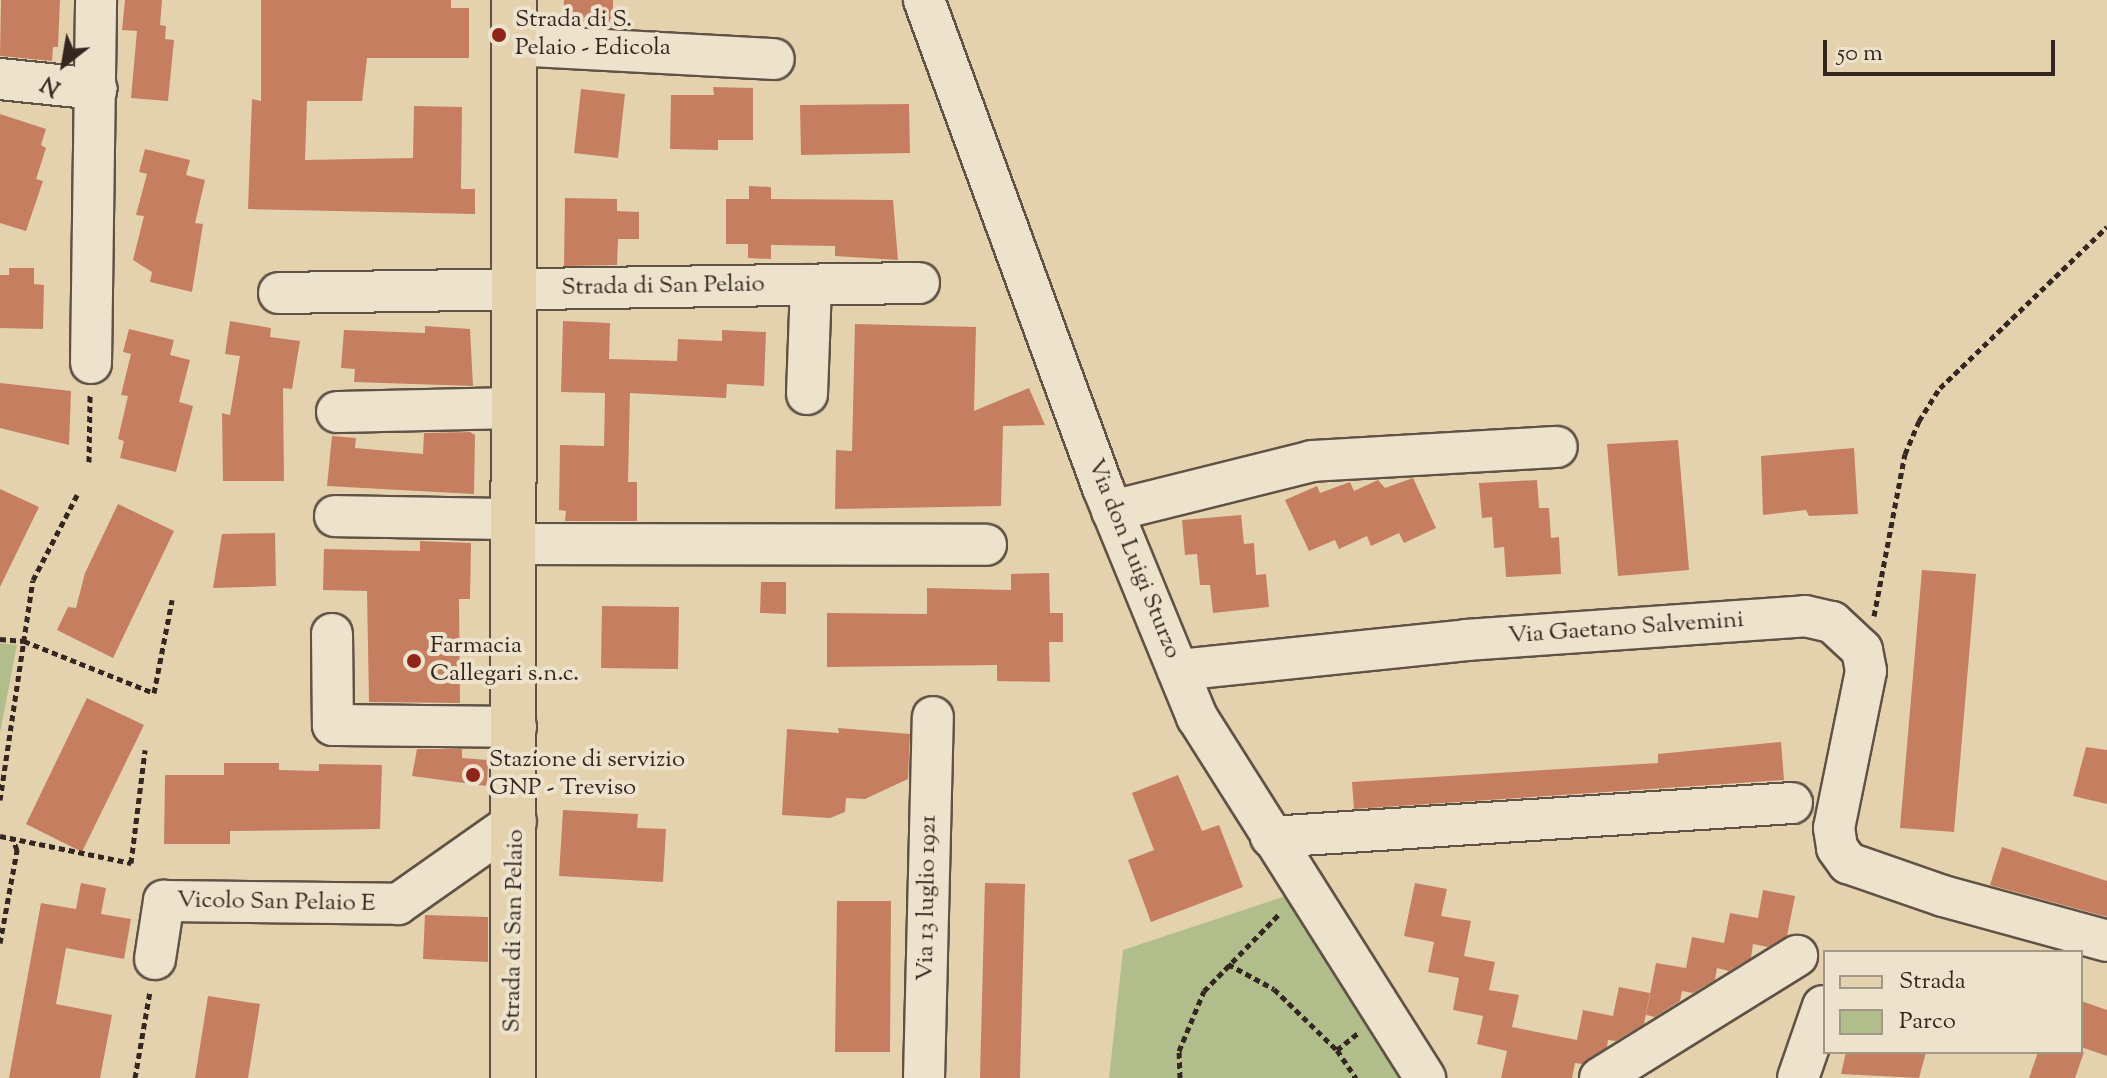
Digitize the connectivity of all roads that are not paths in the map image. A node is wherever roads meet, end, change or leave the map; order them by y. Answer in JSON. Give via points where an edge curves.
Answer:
{"nodes":[{"id":1,"x":96,"y":0,"type":"edge"},
{"id":2,"x":514,"y":0,"type":"edge"},
{"id":3,"x":924,"y":0,"type":"edge"},
{"id":4,"x":514,"y":45,"type":"junction"},
{"id":5,"x":774,"y":59,"type":"dead end"},
{"id":6,"x":0,"y":79,"type":"edge"},
{"id":7,"x":96,"y":89,"type":"junction"},
{"id":8,"x":919,"y":283,"type":"dead end"},
{"id":9,"x":811,"y":285,"type":"junction"},
{"id":10,"x":514,"y":289,"type":"junction"},
{"id":11,"x":279,"y":293,"type":"dead end"},
{"id":12,"x":91,"y":363,"type":"road end"},
{"id":13,"x":807,"y":394,"type":"dead end"},
{"id":14,"x":515,"y":408,"type":"junction"},
{"id":15,"x":337,"y":412,"type":"dead end"},
{"id":16,"x":1557,"y":447,"type":"dead end"},
{"id":17,"x":1112,"y":511,"type":"junction"},
{"id":18,"x":335,"y":516,"type":"dead end"},
{"id":19,"x":514,"y":532,"type":"junction"},
{"id":20,"x":986,"y":545,"type":"dead end"},
{"id":21,"x":332,"y":634,"type":"dead end"},
{"id":22,"x":1178,"y":670,"type":"junction"},
{"id":23,"x":933,"y":717,"type":"dead end"},
{"id":24,"x":516,"y":727,"type":"junction"},
{"id":25,"x":1792,"y":803,"type":"dead end"},
{"id":26,"x":516,"y":821,"type":"junction"},
{"id":27,"x":1271,"y":837,"type":"junction"},
{"id":28,"x":2107,"y":941,"type":"edge"},
{"id":29,"x":1797,"y":956,"type":"dead end"},
{"id":30,"x":155,"y":959,"type":"road end"},
{"id":31,"x":1823,"y":1006,"type":"dead end"},
{"id":32,"x":513,"y":1078,"type":"edge"},
{"id":33,"x":924,"y":1078,"type":"edge"},
{"id":34,"x":1425,"y":1078,"type":"edge"},
{"id":35,"x":1600,"y":1078,"type":"edge"},
{"id":36,"x":1798,"y":1078,"type":"edge"}],
"edges":[{"from":1,"to":7,"type":"street"},
{"from":2,"to":4,"type":"main road","name":"Strada di San Pelaio"},
{"from":3,"to":17,"type":"street","name":"Via don Luigi Sturzo"},
{"from":4,"to":5,"type":"street"},
{"from":4,"to":10,"type":"main road","name":"Strada di San Pelaio"},
{"from":6,"to":7,"type":"street"},
{"from":7,"to":12,"type":"street"},
{"from":8,"to":9,"type":"street","name":"Strada di San Pelaio"},
{"from":9,"to":10,"type":"street","name":"Strada di San Pelaio"},
{"from":9,"to":13,"type":"street"},
{"from":10,"to":11,"type":"street","name":"Strada di San Pelaio"},
{"from":10,"to":14,"type":"main road","name":"Strada di San Pelaio"},
{"from":14,"to":15,"type":"street"},
{"from":14,"to":19,"type":"main road","name":"Strada di San Pelaio"},
{"from":16,"to":17,"type":"street","via":[[1312,461]]},
{"from":17,"to":22,"type":"street","name":"Via don Luigi Sturzo"},
{"from":18,"to":19,"type":"street"},
{"from":19,"to":20,"type":"street"},
{"from":19,"to":24,"type":"main road","name":"Strada di San Pelaio"},
{"from":21,"to":24,"type":"street","via":[[333,725]]},
{"from":22,"to":27,"type":"street","name":"Via don Luigi Sturzo","via":[[1197,717]]},
{"from":22,"to":28,"type":"street","name":"Via Gaetano Salvemini","via":[[1466,640],[1805,616],[1832,622],[1862,650],[1866,671],[1834,828],[1837,848],[1848,863],[1943,896]]},
{"from":23,"to":33,"type":"street","name":"Via 13 luglio 1921"},
{"from":24,"to":26,"type":"main road","name":"Strada di San Pelaio"},
{"from":25,"to":27,"type":"street"},
{"from":26,"to":30,"type":"street","name":"Vicolo San Pelaio E","via":[[398,904],[164,901]]},
{"from":26,"to":32,"type":"main road","name":"Strada di San Pelaio"},
{"from":27,"to":34,"type":"street","name":"Via don Luigi Sturzo"},
{"from":29,"to":35,"type":"street"},
{"from":31,"to":36,"type":"street"}]}
